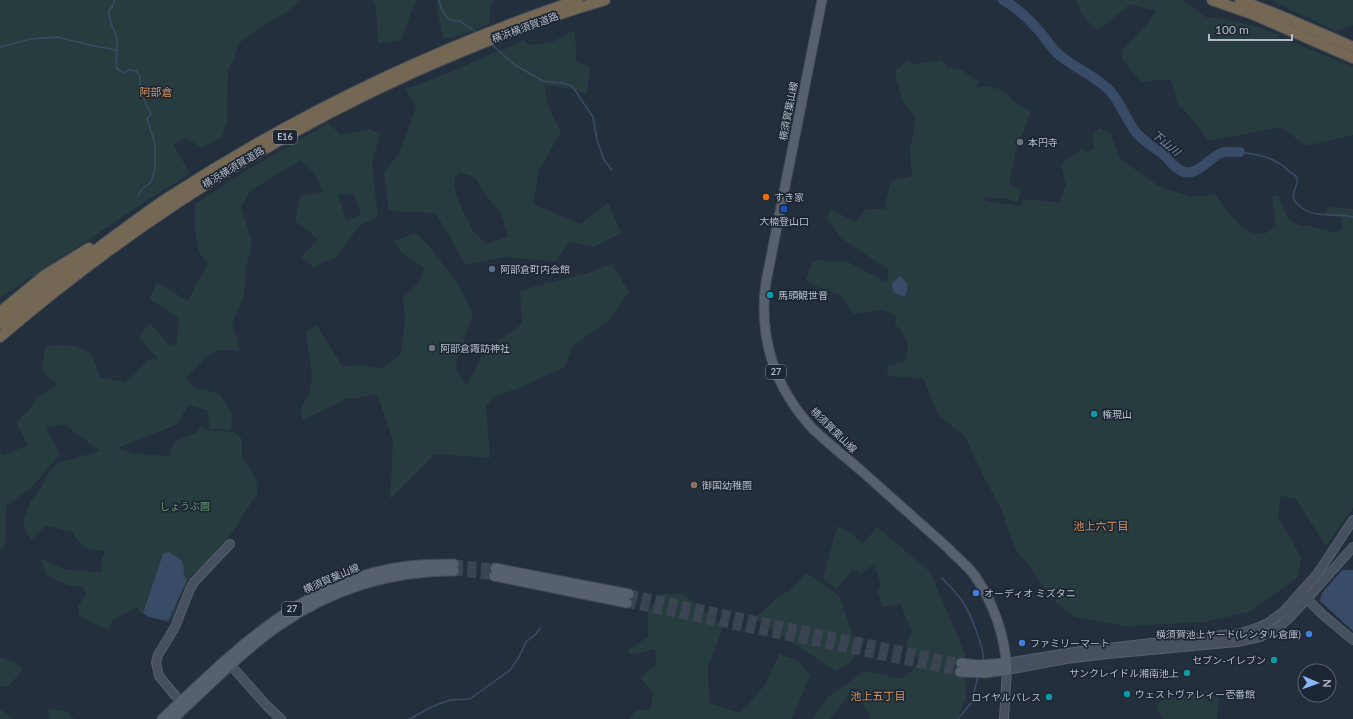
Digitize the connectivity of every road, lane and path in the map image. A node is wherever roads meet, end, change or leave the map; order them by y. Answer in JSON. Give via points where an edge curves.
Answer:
{"nodes":[{"id":1,"x":578,"y":0,"type":"edge"},
{"id":2,"x":605,"y":0,"type":"edge"},
{"id":3,"x":822,"y":0,"type":"edge"},
{"id":4,"x":1212,"y":0,"type":"edge"},
{"id":5,"x":1240,"y":0,"type":"edge"},
{"id":6,"x":1353,"y":47,"type":"edge"},
{"id":7,"x":1353,"y":58,"type":"edge"},
{"id":8,"x":133,"y":222,"type":"junction"},
{"id":9,"x":0,"y":312,"type":"edge"},
{"id":10,"x":0,"y":324,"type":"edge"},
{"id":11,"x":0,"y":337,"type":"edge"},
{"id":12,"x":1353,"y":520,"type":"edge"},
{"id":13,"x":230,"y":544,"type":"dead end"},
{"id":14,"x":1353,"y":547,"type":"edge"},
{"id":15,"x":454,"y":568,"type":"tunnel mouth"},
{"id":16,"x":494,"y":572,"type":"tunnel mouth"},
{"id":17,"x":1300,"y":593,"type":"junction"},
{"id":18,"x":628,"y":598,"type":"tunnel mouth"},
{"id":19,"x":1307,"y":600,"type":"junction"},
{"id":20,"x":1353,"y":640,"type":"edge"},
{"id":21,"x":228,"y":662,"type":"junction"},
{"id":22,"x":961,"y":667,"type":"tunnel mouth"},
{"id":23,"x":1007,"y":667,"type":"junction"},
{"id":24,"x":183,"y":705,"type":"junction"},
{"id":25,"x":162,"y":719,"type":"edge"},
{"id":26,"x":173,"y":719,"type":"edge"},
{"id":27,"x":281,"y":719,"type":"edge"},
{"id":28,"x":1004,"y":719,"type":"edge"}],
"edges":[{"from":1,"to":8,"type":"highway","name":"横浜横須賀道路","number":"E16","via":[[472,38],[346,96],[281,129],[230,159]]},
{"from":2,"to":11,"type":"highway","name":"横浜横須賀道路","number":"E16","via":[[533,24],[444,59],[285,136],[151,220],[69,280]]},
{"from":3,"to":23,"type":"main road","name":"横須賀葉山線","number":"27","via":[[766,282],[763,318],[769,353],[779,380],[793,403],[815,430],[975,576],[1000,629]]},
{"from":4,"to":7,"type":"highway","via":[[1252,14]]},
{"from":5,"to":6,"type":"highway"},
{"from":8,"to":9,"type":"highway","via":[[45,275]]},
{"from":8,"to":10,"type":"highway","name":"横浜横須賀道路","number":"E16"},
{"from":12,"to":17,"type":"street","via":[[1326,563]]},
{"from":13,"to":24,"type":"street","via":[[194,582],[175,627],[158,655],[156,662],[160,676]]},
{"from":14,"to":19,"type":"street"},
{"from":15,"to":21,"type":"main road","name":"横須賀葉山線","number":"27","via":[[407,566],[365,575],[323,591],[277,618]]},
{"from":16,"to":18,"type":"main road"},
{"from":17,"to":19,"type":"street"},
{"from":17,"to":23,"type":"street","via":[[1283,612],[1268,623],[1241,633],[1080,651]]},
{"from":19,"to":20,"type":"street"},
{"from":19,"to":23,"type":"street","via":[[1279,627],[1250,640]]},
{"from":21,"to":24,"type":"main road","name":"横須賀葉山線","number":"27"},
{"from":21,"to":27,"type":"street"},
{"from":22,"to":23,"type":"main road"},
{"from":23,"to":28,"type":"street"},
{"from":24,"to":25,"type":"main road","name":"横須賀葉山線","number":"27"},
{"from":24,"to":26,"type":"main road","name":"横須賀葉山線","number":"27"}]}
